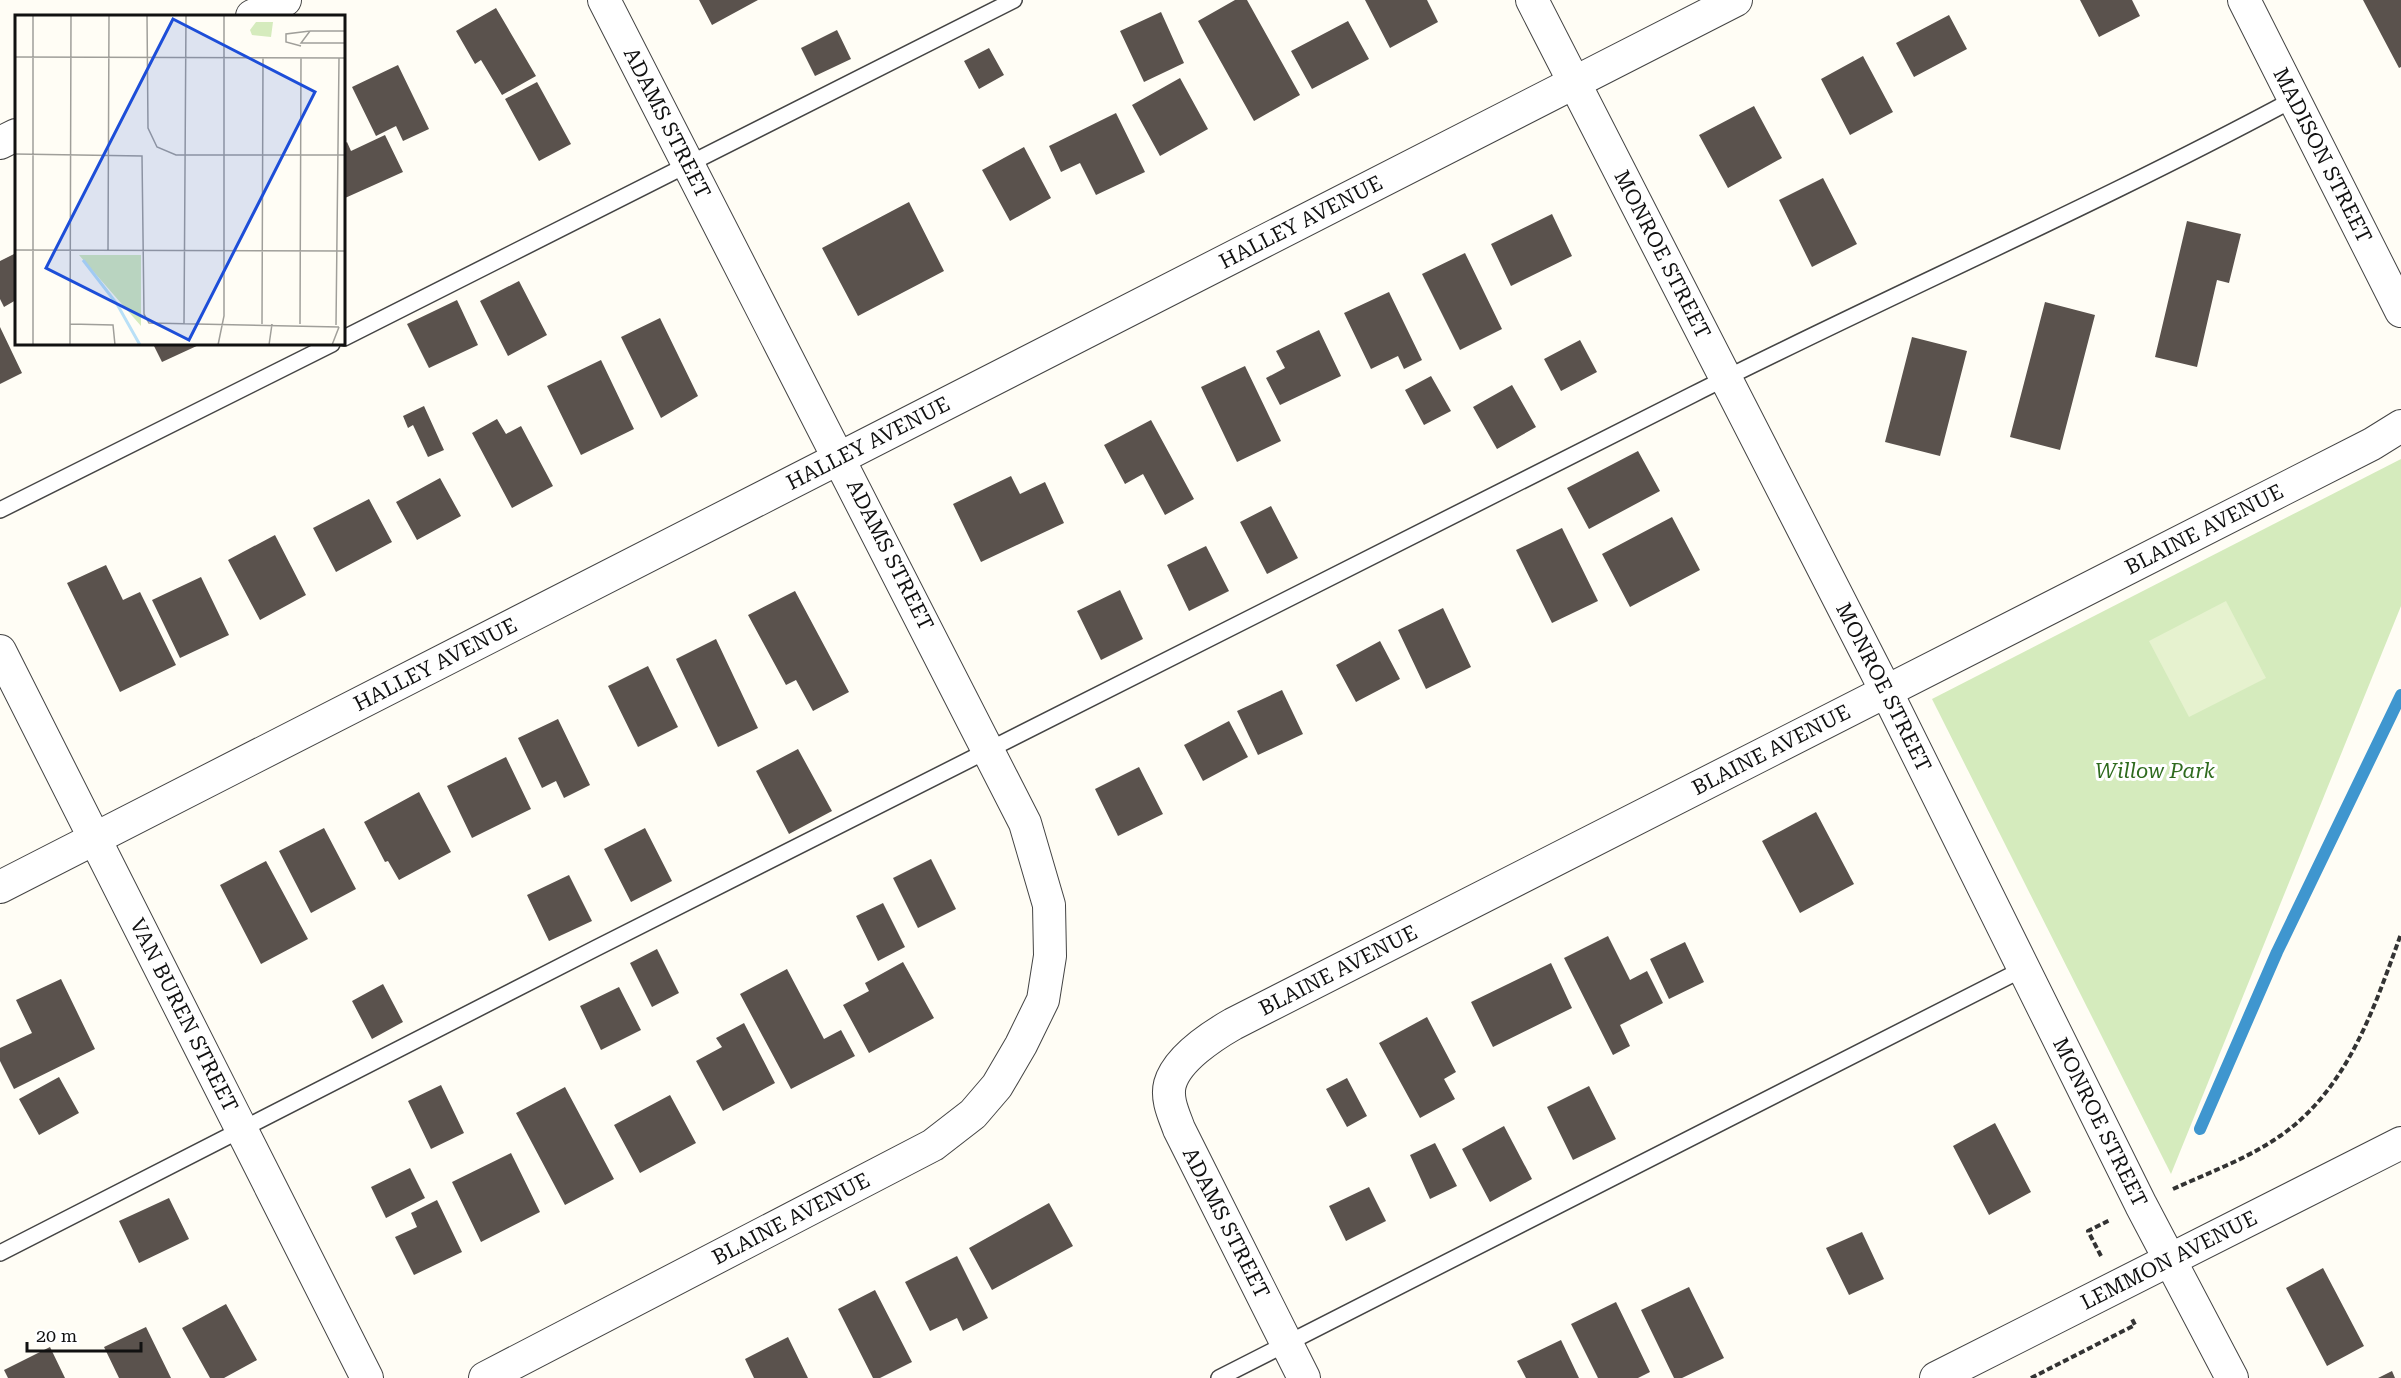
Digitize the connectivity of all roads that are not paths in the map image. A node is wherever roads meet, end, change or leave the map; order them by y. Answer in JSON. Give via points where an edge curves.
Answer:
{"nodes":[{"id":1,"x":285,"y":0,"type":"edge"},
{"id":2,"x":604,"y":0,"type":"edge"},
{"id":3,"x":1014,"y":0,"type":"edge"},
{"id":4,"x":1532,"y":0,"type":"edge"},
{"id":5,"x":1736,"y":0,"type":"edge"},
{"id":6,"x":2244,"y":0,"type":"edge"},
{"id":7,"x":254,"y":15,"type":"edge"},
{"id":8,"x":1574,"y":83,"type":"junction"},
{"id":9,"x":2294,"y":99,"type":"junction"},
{"id":10,"x":15,"y":136,"type":"edge"},
{"id":11,"x":0,"y":143,"type":"edge"},
{"id":12,"x":689,"y":165,"type":"junction"},
{"id":13,"x":2401,"y":311,"type":"edge"},
{"id":14,"x":345,"y":337,"type":"edge"},
{"id":15,"x":330,"y":345,"type":"edge"},
{"id":16,"x":1725,"y":378,"type":"junction"},
{"id":17,"x":2401,"y":426,"type":"edge"},
{"id":18,"x":840,"y":458,"type":"junction"},
{"id":19,"x":0,"y":510,"type":"edge"},
{"id":20,"x":0,"y":651,"type":"edge"},
{"id":21,"x":1887,"y":693,"type":"junction"},
{"id":22,"x":990,"y":749,"type":"junction"},
{"id":23,"x":93,"y":838,"type":"junction"},
{"id":24,"x":0,"y":887,"type":"edge"},
{"id":25,"x":2024,"y":969,"type":"junction"},
{"id":26,"x":1043,"y":999,"type":"joint"},
{"id":27,"x":1182,"y":1066,"type":"joint"},
{"id":28,"x":240,"y":1129,"type":"junction"},
{"id":29,"x":2401,"y":1143,"type":"edge"},
{"id":30,"x":0,"y":1253,"type":"edge"},
{"id":31,"x":2170,"y":1259,"type":"junction"},
{"id":32,"x":1287,"y":1344,"type":"junction"},
{"id":33,"x":367,"y":1378,"type":"edge"},
{"id":34,"x":485,"y":1378,"type":"edge"},
{"id":35,"x":1220,"y":1378,"type":"edge"},
{"id":36,"x":1304,"y":1378,"type":"edge"},
{"id":37,"x":1936,"y":1378,"type":"edge"},
{"id":38,"x":2232,"y":1378,"type":"edge"}],
"edges":[{"from":1,"to":7,"type":"street"},
{"from":2,"to":12,"type":"street","name":"ADAMS STREET"},
{"from":3,"to":12,"type":"lane"},
{"from":4,"to":8,"type":"street","name":"MONROE STREET"},
{"from":5,"to":8,"type":"street","name":"HALLEY AVENUE"},
{"from":6,"to":9,"type":"street","name":"MADISON STREET"},
{"from":8,"to":16,"type":"street","name":"MONROE STREET"},
{"from":8,"to":18,"type":"street","name":"HALLEY AVENUE"},
{"from":9,"to":13,"type":"street","name":"MADISON STREET"},
{"from":9,"to":16,"type":"lane","via":[[2134,182]]},
{"from":10,"to":11,"type":"street"},
{"from":12,"to":14,"type":"lane"},
{"from":12,"to":18,"type":"street","name":"ADAMS STREET"},
{"from":15,"to":19,"type":"lane"},
{"from":16,"to":21,"type":"street","name":"MONROE STREET"},
{"from":16,"to":22,"type":"lane"},
{"from":17,"to":21,"type":"street","name":"BLAINE AVENUE"},
{"from":18,"to":22,"type":"street","name":"ADAMS STREET"},
{"from":18,"to":23,"type":"street","name":"HALLEY AVENUE"},
{"from":20,"to":23,"type":"street","name":"VAN BUREN STREET"},
{"from":21,"to":25,"type":"street","name":"MONROE STREET"},
{"from":21,"to":27,"type":"street","name":"BLAINE AVENUE","via":[[1233,1024],[1202,1043]]},
{"from":22,"to":26,"type":"street","name":"ADAMS STREET","via":[[1025,823],[1047,896],[1050,956]]},
{"from":22,"to":28,"type":"lane"},
{"from":23,"to":24,"type":"street","name":"HALLEY AVENUE"},
{"from":23,"to":28,"type":"street","name":"VAN BUREN STREET"},
{"from":25,"to":31,"type":"street","name":"MONROE STREET"},
{"from":25,"to":32,"type":"lane"},
{"from":26,"to":34,"type":"street","name":"BLAINE AVENUE","via":[[1022,1046],[997,1086],[973,1114],[933,1145]]},
{"from":27,"to":32,"type":"street","name":"ADAMS STREET","via":[[1170,1084],[1170,1105],[1179,1129]]},
{"from":28,"to":30,"type":"lane"},
{"from":28,"to":33,"type":"street","name":"VAN BUREN STREET"},
{"from":29,"to":31,"type":"street","name":"LEMMON AVENUE"},
{"from":31,"to":37,"type":"street","name":"LEMMON AVENUE"},
{"from":31,"to":38,"type":"street","name":"MONROE STREET"},
{"from":32,"to":35,"type":"lane"},
{"from":32,"to":36,"type":"street","name":"ADAMS STREET"}]}
